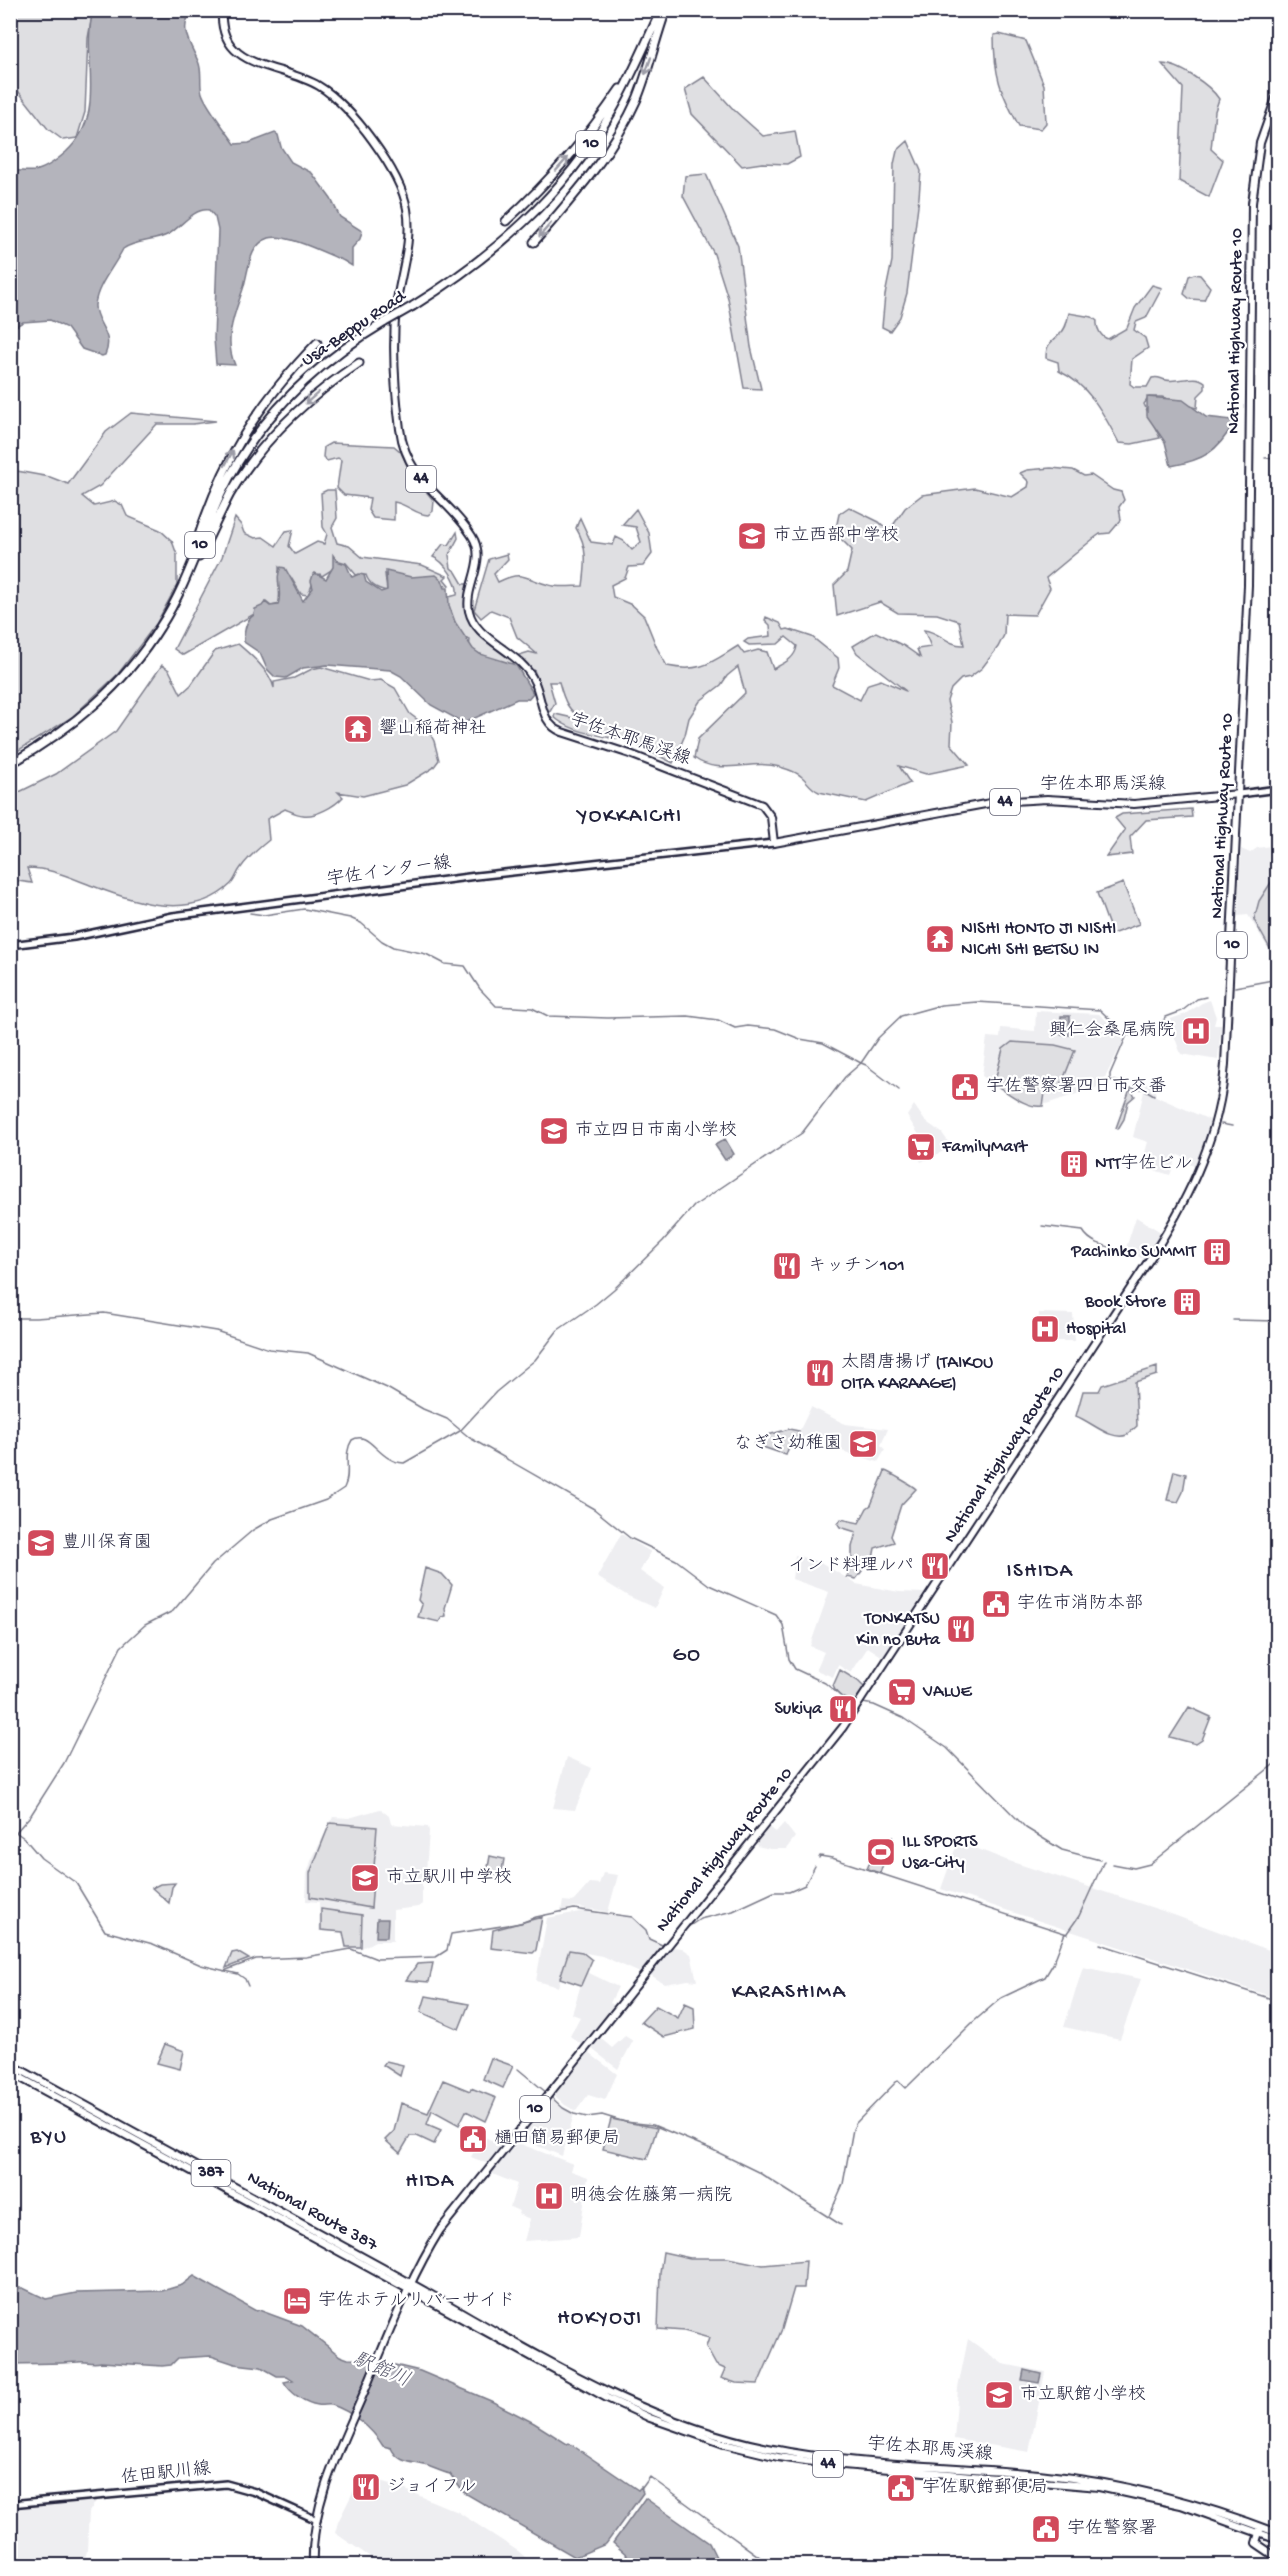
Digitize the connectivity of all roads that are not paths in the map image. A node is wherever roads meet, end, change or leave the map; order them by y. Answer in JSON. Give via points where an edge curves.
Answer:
{"nodes":[{"id":1,"x":222,"y":10,"type":"edge"},
{"id":2,"x":661,"y":10,"type":"edge"},
{"id":3,"x":666,"y":10,"type":"edge"},
{"id":4,"x":636,"y":65,"type":"junction"},
{"id":5,"x":1278,"y":92,"type":"edge"},
{"id":6,"x":506,"y":220,"type":"dead end"},
{"id":7,"x":534,"y":242,"type":"dead end"},
{"id":8,"x":317,"y":344,"type":"dead end"},
{"id":9,"x":359,"y":363,"type":"dead end"},
{"id":10,"x":180,"y":592,"type":"junction"},
{"id":11,"x":10,"y":764,"type":"edge"},
{"id":12,"x":1278,"y":789,"type":"edge"},
{"id":13,"x":1239,"y":794,"type":"junction"},
{"id":14,"x":774,"y":843,"type":"junction"},
{"id":15,"x":10,"y":945,"type":"edge"},
{"id":16,"x":10,"y":2064,"type":"edge"},
{"id":17,"x":10,"y":2072,"type":"edge"},
{"id":18,"x":409,"y":2286,"type":"junction"},
{"id":19,"x":10,"y":2504,"type":"edge"},
{"id":20,"x":317,"y":2520,"type":"junction"},
{"id":21,"x":1260,"y":2530,"type":"junction"},
{"id":22,"x":1278,"y":2533,"type":"edge"},
{"id":23,"x":1278,"y":2540,"type":"edge"},
{"id":24,"x":1278,"y":2558,"type":"edge"},
{"id":25,"x":313,"y":2565,"type":"edge"}],
"edges":[{"from":1,"to":14,"type":"main road","name":"宇佐本耶馬渓線","number":"44","via":[[223,31],[235,51],[252,62],[311,82],[331,95],[380,151],[401,187],[409,231],[395,321],[400,433],[419,477],[476,542],[478,559],[469,605],[476,626],[522,664],[536,685],[546,718],[556,729],[762,805],[771,817]]},
{"from":2,"to":4,"type":"highway","name":"Usa-Beppu Road","number":"10"},
{"from":3,"to":7,"type":"highway","one_way":true,"via":[[624,124],[601,160]]},
{"from":6,"to":4,"type":"highway","one_way":true,"via":[[536,193],[596,125]]},
{"from":4,"to":10,"type":"highway","name":"Usa-Beppu Road","number":"10","bridge":true,"via":[[611,114],[576,165],[538,210],[490,254],[385,322],[318,369],[289,395],[260,429],[225,486]]},
{"from":5,"to":13,"type":"main road","name":"National Highway Route 10","number":"10","via":[[1260,142],[1252,203],[1248,585]]},
{"from":10,"to":8,"type":"highway","one_way":true,"via":[[206,511],[231,454],[264,402]]},
{"from":9,"to":10,"type":"highway","one_way":true,"via":[[308,401],[260,453],[231,493]]},
{"from":10,"to":11,"type":"highway","name":"Usa-Beppu Road","number":"10","via":[[157,633],[122,679],[63,731]]},
{"from":12,"to":13,"type":"main road"},
{"from":13,"to":14,"type":"main road","name":"宇佐本耶馬渓線","number":"44","via":[[1134,804],[1047,799],[996,802]]},
{"from":13,"to":18,"type":"main road","name":"National Highway Route 10","number":"10","via":[[1225,1073],[1217,1116],[1197,1175],[1159,1244],[861,1702],[454,2211]]},
{"from":14,"to":15,"type":"main road","name":"宇佐インター線","via":[[476,876],[173,916],[74,937]]},
{"from":16,"to":18,"type":"main road","name":"National Route 387","number":"387"},
{"from":17,"to":18,"type":"main road","name":"National Route 387","number":"387"},
{"from":18,"to":20,"type":"main road","name":"National Highway Route 10","number":"10","via":[[333,2467]]},
{"from":18,"to":21,"type":"main road","name":"宇佐本耶馬渓線","number":"44","via":[[622,2399],[726,2439],[816,2456],[1045,2474],[1109,2483],[1174,2497]]},
{"from":19,"to":20,"type":"main road","name":"佐田駅川線","via":[[220,2484],[249,2490]]},
{"from":20,"to":25,"type":"main road","name":"National Highway Route 10","number":"10"},
{"from":21,"to":22,"type":"main road","name":"宇佐本耶馬渓線","number":"44"},
{"from":21,"to":23,"type":"main road","name":"宇佐本耶馬渓線","number":"44"},
{"from":21,"to":24,"type":"main road","via":[[1256,2543]]}]}
